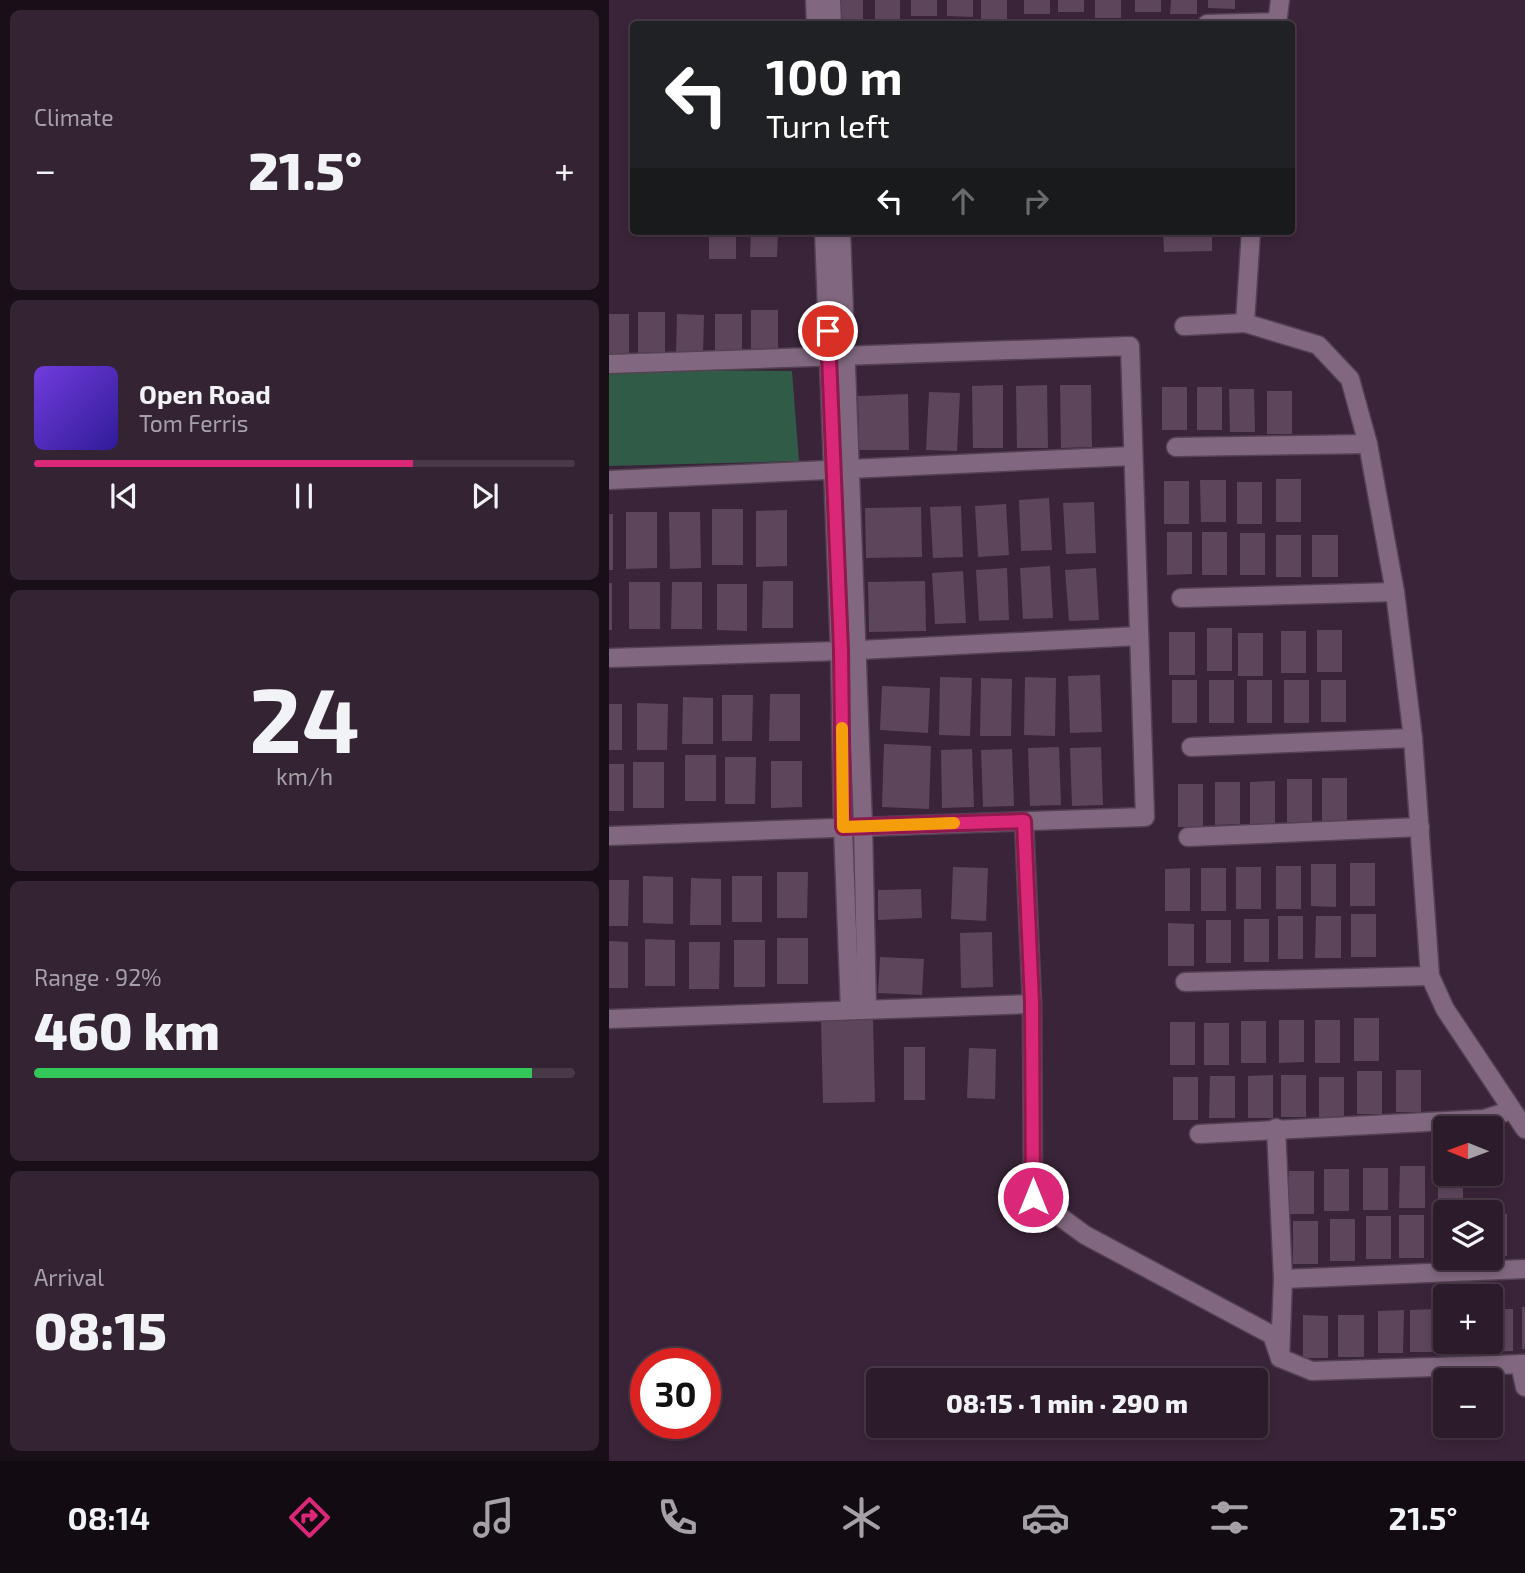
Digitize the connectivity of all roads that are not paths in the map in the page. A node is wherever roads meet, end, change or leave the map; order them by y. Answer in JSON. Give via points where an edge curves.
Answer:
{"nodes":[{"id":1,"x":815,"y":0,"type":"edge"},
{"id":2,"x":831,"y":0,"type":"edge"},
{"id":3,"x":1280,"y":0,"type":"edge"},
{"id":4,"x":816,"y":21,"type":"edge"},
{"id":5,"x":832,"y":21,"type":"edge"},
{"id":6,"x":1277,"y":21,"type":"edge"},
{"id":7,"x":824,"y":235,"type":"edge"},
{"id":8,"x":841,"y":235,"type":"edge"},
{"id":9,"x":1251,"y":235,"type":"edge"},
{"id":10,"x":1245,"y":323,"type":"junction"},
{"id":11,"x":1185,"y":326,"type":"dead end"},
{"id":12,"x":838,"y":356,"type":"junction"},
{"id":13,"x":609,"y":364,"type":"edge"},
{"id":14,"x":1367,"y":444,"type":"junction"},
{"id":15,"x":1176,"y":447,"type":"dead end"},
{"id":16,"x":1133,"y":456,"type":"junction"},
{"id":17,"x":842,"y":469,"type":"junction"},
{"id":18,"x":609,"y":480,"type":"edge"},
{"id":19,"x":1395,"y":592,"type":"junction"},
{"id":20,"x":1181,"y":598,"type":"dead end"},
{"id":21,"x":1139,"y":636,"type":"junction"},
{"id":22,"x":848,"y":650,"type":"junction"},
{"id":23,"x":609,"y":658,"type":"edge"},
{"id":24,"x":1413,"y":738,"type":"junction"},
{"id":25,"x":1191,"y":747,"type":"dead end"},
{"id":26,"x":1024,"y":821,"type":"junction"},
{"id":27,"x":863,"y":826,"type":"junction"},
{"id":28,"x":843,"y":827,"type":"junction"},
{"id":29,"x":1420,"y":827,"type":"junction"},
{"id":30,"x":609,"y":835,"type":"edge"},
{"id":31,"x":1188,"y":837,"type":"dead end"},
{"id":32,"x":1430,"y":976,"type":"junction"},
{"id":33,"x":1185,"y":982,"type":"dead end"},
{"id":34,"x":1032,"y":1003,"type":"junction"},
{"id":35,"x":859,"y":1009,"type":"junction"},
{"id":36,"x":609,"y":1019,"type":"edge"},
{"id":37,"x":1512,"y":1110,"type":"junction"},
{"id":38,"x":1276,"y":1128,"type":"junction"},
{"id":39,"x":1525,"y":1129,"type":"edge"},
{"id":40,"x":1199,"y":1134,"type":"dead end"},
{"id":41,"x":1525,"y":1269,"type":"edge"},
{"id":42,"x":1283,"y":1279,"type":"junction"},
{"id":43,"x":1280,"y":1358,"type":"junction"},
{"id":44,"x":1523,"y":1364,"type":"edge"},
{"id":45,"x":1525,"y":1387,"type":"edge"}],
"edges":[{"from":1,"to":4,"type":"street"},
{"from":2,"to":5,"type":"street"},
{"from":3,"to":6,"type":"street"},
{"from":7,"to":12,"type":"street"},
{"from":8,"to":12,"type":"street"},
{"from":9,"to":10,"type":"street"},
{"from":10,"to":11,"type":"street"},
{"from":10,"to":14,"type":"street","via":[[1318,345],[1350,379]]},
{"from":12,"to":13,"type":"street"},
{"from":12,"to":16,"type":"street","via":[[1130,346]]},
{"from":12,"to":17,"type":"street"},
{"from":14,"to":15,"type":"street"},
{"from":14,"to":19,"type":"street"},
{"from":16,"to":17,"type":"street"},
{"from":16,"to":21,"type":"street"},
{"from":17,"to":18,"type":"street"},
{"from":17,"to":22,"type":"street"},
{"from":19,"to":20,"type":"street"},
{"from":19,"to":24,"type":"street"},
{"from":21,"to":22,"type":"street"},
{"from":21,"to":26,"type":"street","via":[[1145,817]]},
{"from":22,"to":23,"type":"street"},
{"from":22,"to":27,"type":"street"},
{"from":22,"to":28,"type":"street"},
{"from":24,"to":25,"type":"street"},
{"from":24,"to":29,"type":"street"},
{"from":26,"to":27,"type":"street"},
{"from":26,"to":34,"type":"street"},
{"from":27,"to":28,"type":"street"},
{"from":27,"to":35,"type":"street"},
{"from":28,"to":30,"type":"street"},
{"from":28,"to":35,"type":"street"},
{"from":29,"to":31,"type":"street"},
{"from":29,"to":32,"type":"street"},
{"from":32,"to":33,"type":"street"},
{"from":32,"to":37,"type":"street","via":[[1445,1009]]},
{"from":34,"to":35,"type":"street"},
{"from":34,"to":43,"type":"street","via":[[1033,1197],[1085,1235],[1272,1335]]},
{"from":35,"to":36,"type":"street"},
{"from":37,"to":38,"type":"street","via":[[1484,1119]]},
{"from":37,"to":39,"type":"street"},
{"from":38,"to":40,"type":"street"},
{"from":38,"to":42,"type":"street"},
{"from":41,"to":42,"type":"street"},
{"from":42,"to":43,"type":"street"},
{"from":43,"to":44,"type":"street","via":[[1313,1371]]},
{"from":44,"to":45,"type":"street"}]}
